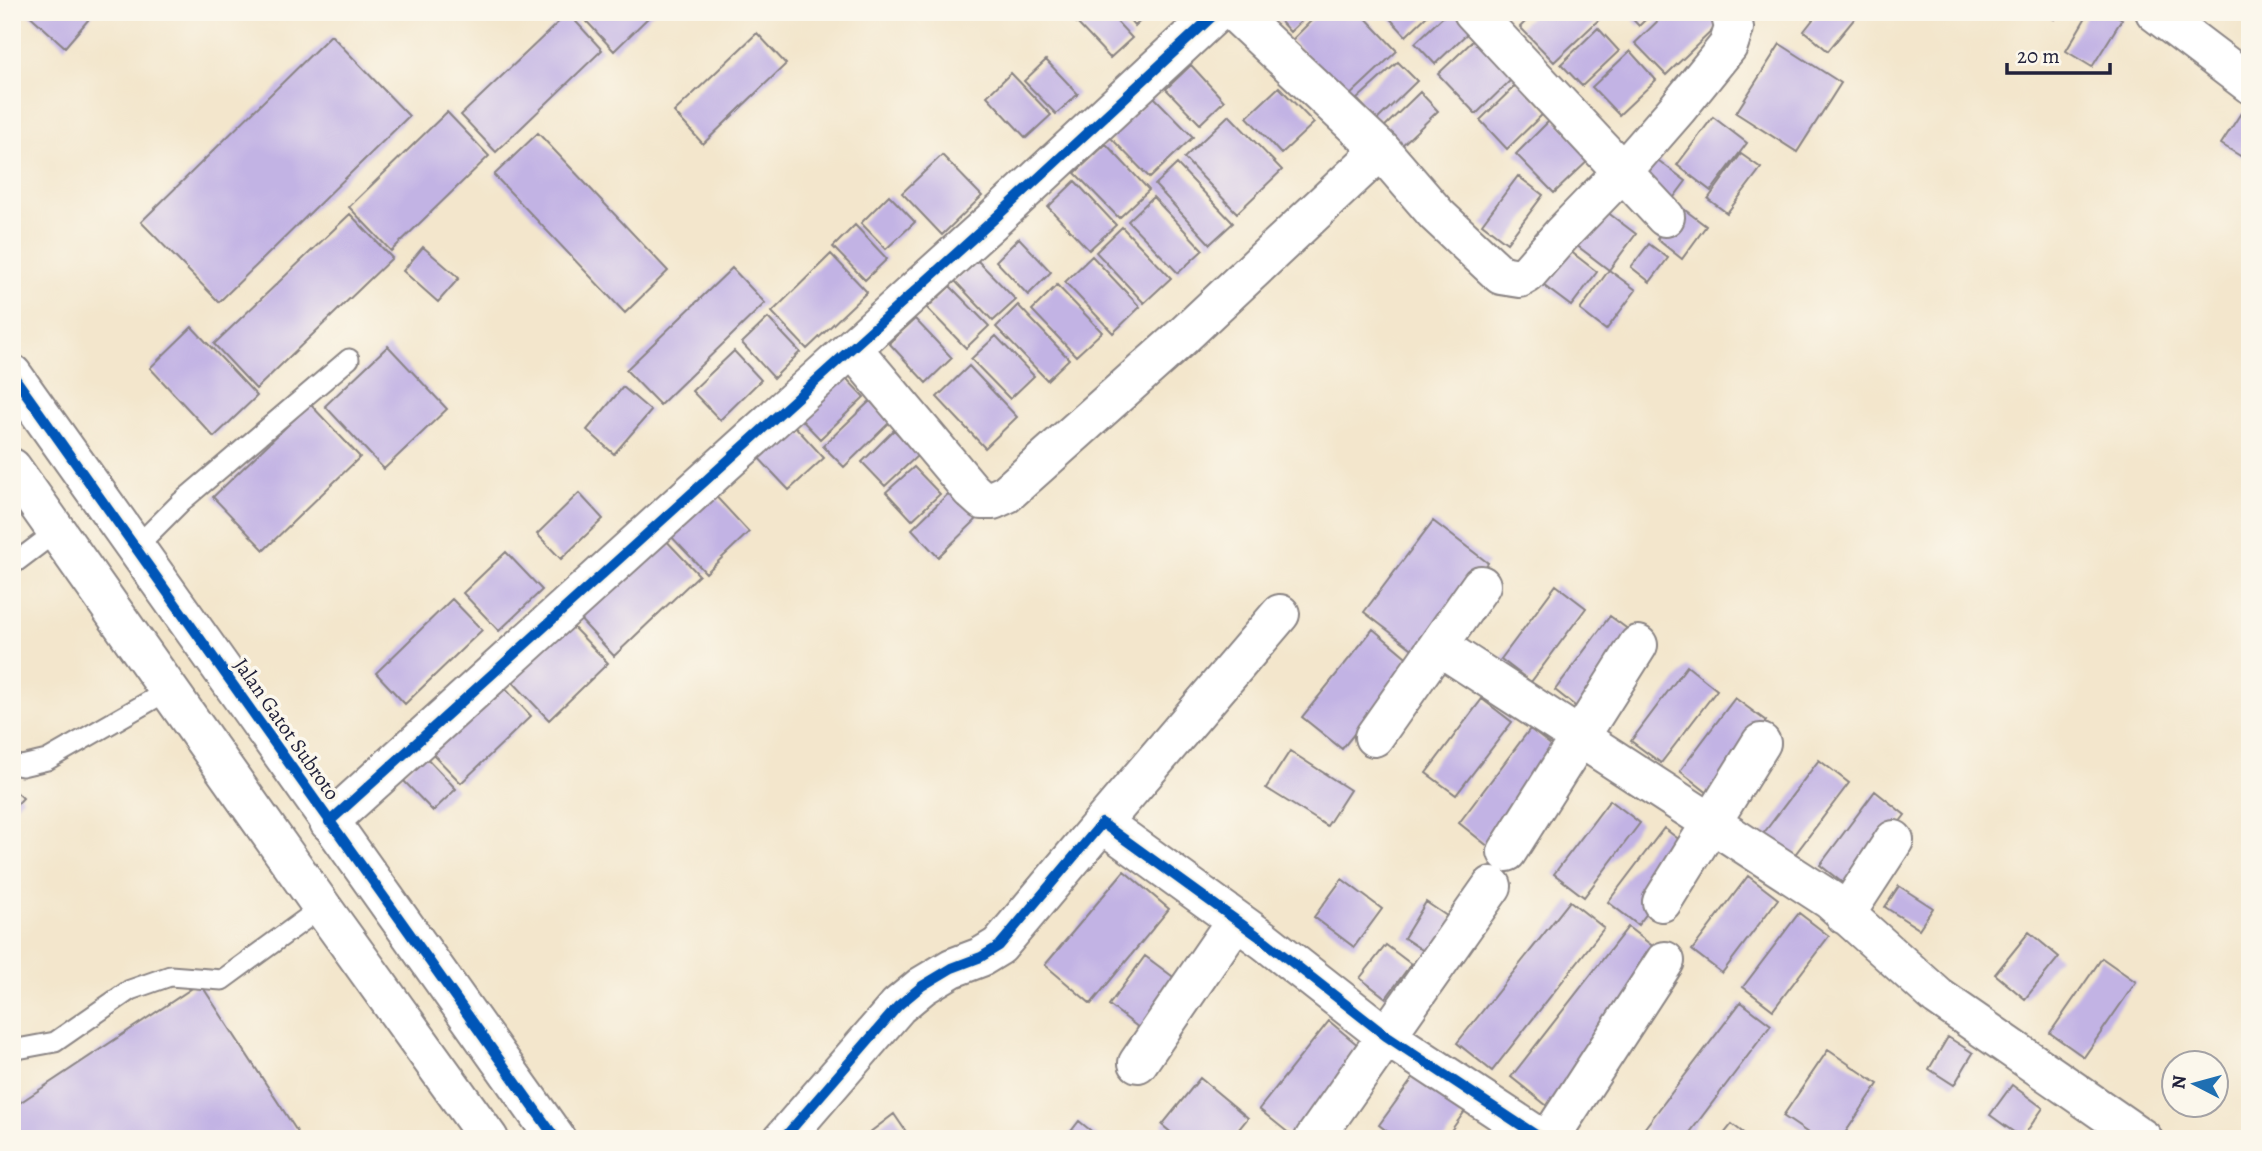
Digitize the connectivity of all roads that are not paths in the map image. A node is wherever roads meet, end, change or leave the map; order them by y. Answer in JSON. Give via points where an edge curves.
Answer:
{"nodes":[{"id":1,"x":1217,"y":12,"type":"edge"},
{"id":2,"x":1234,"y":12,"type":"edge"},
{"id":3,"x":1473,"y":12,"type":"edge"},
{"id":4,"x":1730,"y":12,"type":"edge"},
{"id":5,"x":2154,"y":12,"type":"edge"},
{"id":6,"x":2250,"y":84,"type":"edge"},
{"id":7,"x":1381,"y":150,"type":"junction"},
{"id":8,"x":1623,"y":171,"type":"junction"},
{"id":9,"x":1665,"y":217,"type":"dead end"},
{"id":10,"x":852,"y":348,"type":"junction"},
{"id":11,"x":349,"y":359,"type":"dead end"},
{"id":12,"x":12,"y":374,"type":"edge"},
{"id":13,"x":12,"y":468,"type":"edge"},
{"id":14,"x":57,"y":531,"type":"junction"},
{"id":15,"x":135,"y":548,"type":"junction"},
{"id":16,"x":12,"y":565,"type":"edge"},
{"id":17,"x":1481,"y":586,"type":"dead end"},
{"id":18,"x":1280,"y":614,"type":"dead end"},
{"id":19,"x":1638,"y":645,"type":"dead end"},
{"id":20,"x":1439,"y":646,"type":"junction"},
{"id":21,"x":169,"y":690,"type":"junction"},
{"id":22,"x":1374,"y":737,"type":"dead end"},
{"id":23,"x":1580,"y":738,"type":"junction"},
{"id":24,"x":1761,"y":743,"type":"dead end"},
{"id":25,"x":12,"y":764,"type":"edge"},
{"id":26,"x":329,"y":822,"type":"junction"},
{"id":27,"x":1102,"y":823,"type":"junction"},
{"id":28,"x":1711,"y":823,"type":"junction"},
{"id":29,"x":1894,"y":840,"type":"dead end"},
{"id":30,"x":1662,"y":902,"type":"dead end"},
{"id":31,"x":322,"y":907,"type":"junction"},
{"id":32,"x":1845,"y":915,"type":"junction"},
{"id":33,"x":1236,"y":920,"type":"junction"},
{"id":34,"x":1665,"y":961,"type":"dead end"},
{"id":35,"x":1386,"y":1036,"type":"junction"},
{"id":36,"x":12,"y":1050,"type":"edge"},
{"id":37,"x":1138,"y":1063,"type":"dead end"},
{"id":38,"x":489,"y":1139,"type":"edge"},
{"id":39,"x":556,"y":1139,"type":"edge"},
{"id":40,"x":783,"y":1139,"type":"edge"},
{"id":41,"x":1314,"y":1139,"type":"edge"},
{"id":42,"x":1542,"y":1139,"type":"edge"},
{"id":43,"x":1549,"y":1139,"type":"edge"},
{"id":44,"x":2143,"y":1139,"type":"edge"}],
"edges":[{"from":1,"to":10,"type":"street"},
{"from":2,"to":7,"type":"street"},
{"from":3,"to":8,"type":"street"},
{"from":4,"to":8,"type":"street","via":[[1734,28],[1728,46]]},
{"from":5,"to":6,"type":"street"},
{"from":7,"to":8,"type":"street","via":[[1437,215],[1501,275],[1511,278],[1527,274]]},
{"from":7,"to":10,"type":"street","via":[[1183,336],[1006,494],[993,500],[982,500],[971,491]]},
{"from":8,"to":9,"type":"street"},
{"from":10,"to":26,"type":"street"},
{"from":11,"to":15,"type":"lane","via":[[181,502]]},
{"from":12,"to":15,"type":"street","name":"Jalan Gatot Subroto"},
{"from":13,"to":14,"type":"street"},
{"from":14,"to":16,"type":"lane"},
{"from":14,"to":21,"type":"street"},
{"from":15,"to":26,"type":"street","name":"Jalan Gatot Subroto"},
{"from":17,"to":20,"type":"street"},
{"from":18,"to":27,"type":"street"},
{"from":19,"to":23,"type":"street"},
{"from":20,"to":22,"type":"street"},
{"from":20,"to":23,"type":"street"},
{"from":21,"to":25,"type":"lane","via":[[47,760]]},
{"from":21,"to":31,"type":"street"},
{"from":23,"to":28,"type":"street"},
{"from":23,"to":35,"type":"street","via":[[1500,869]]},
{"from":24,"to":28,"type":"street"},
{"from":26,"to":39,"type":"street","name":"Jalan Gatot Subroto"},
{"from":27,"to":33,"type":"street"},
{"from":27,"to":40,"type":"street","via":[[999,946],[942,974],[898,1006]]},
{"from":28,"to":30,"type":"street"},
{"from":28,"to":32,"type":"street"},
{"from":29,"to":32,"type":"street"},
{"from":31,"to":36,"type":"lane","via":[[222,980],[170,976],[130,990],[55,1042]]},
{"from":31,"to":38,"type":"street"},
{"from":32,"to":44,"type":"street","via":[[1938,997]]},
{"from":33,"to":35,"type":"street"},
{"from":33,"to":37,"type":"street"},
{"from":34,"to":43,"type":"street"},
{"from":35,"to":41,"type":"street"},
{"from":35,"to":42,"type":"street"}]}
